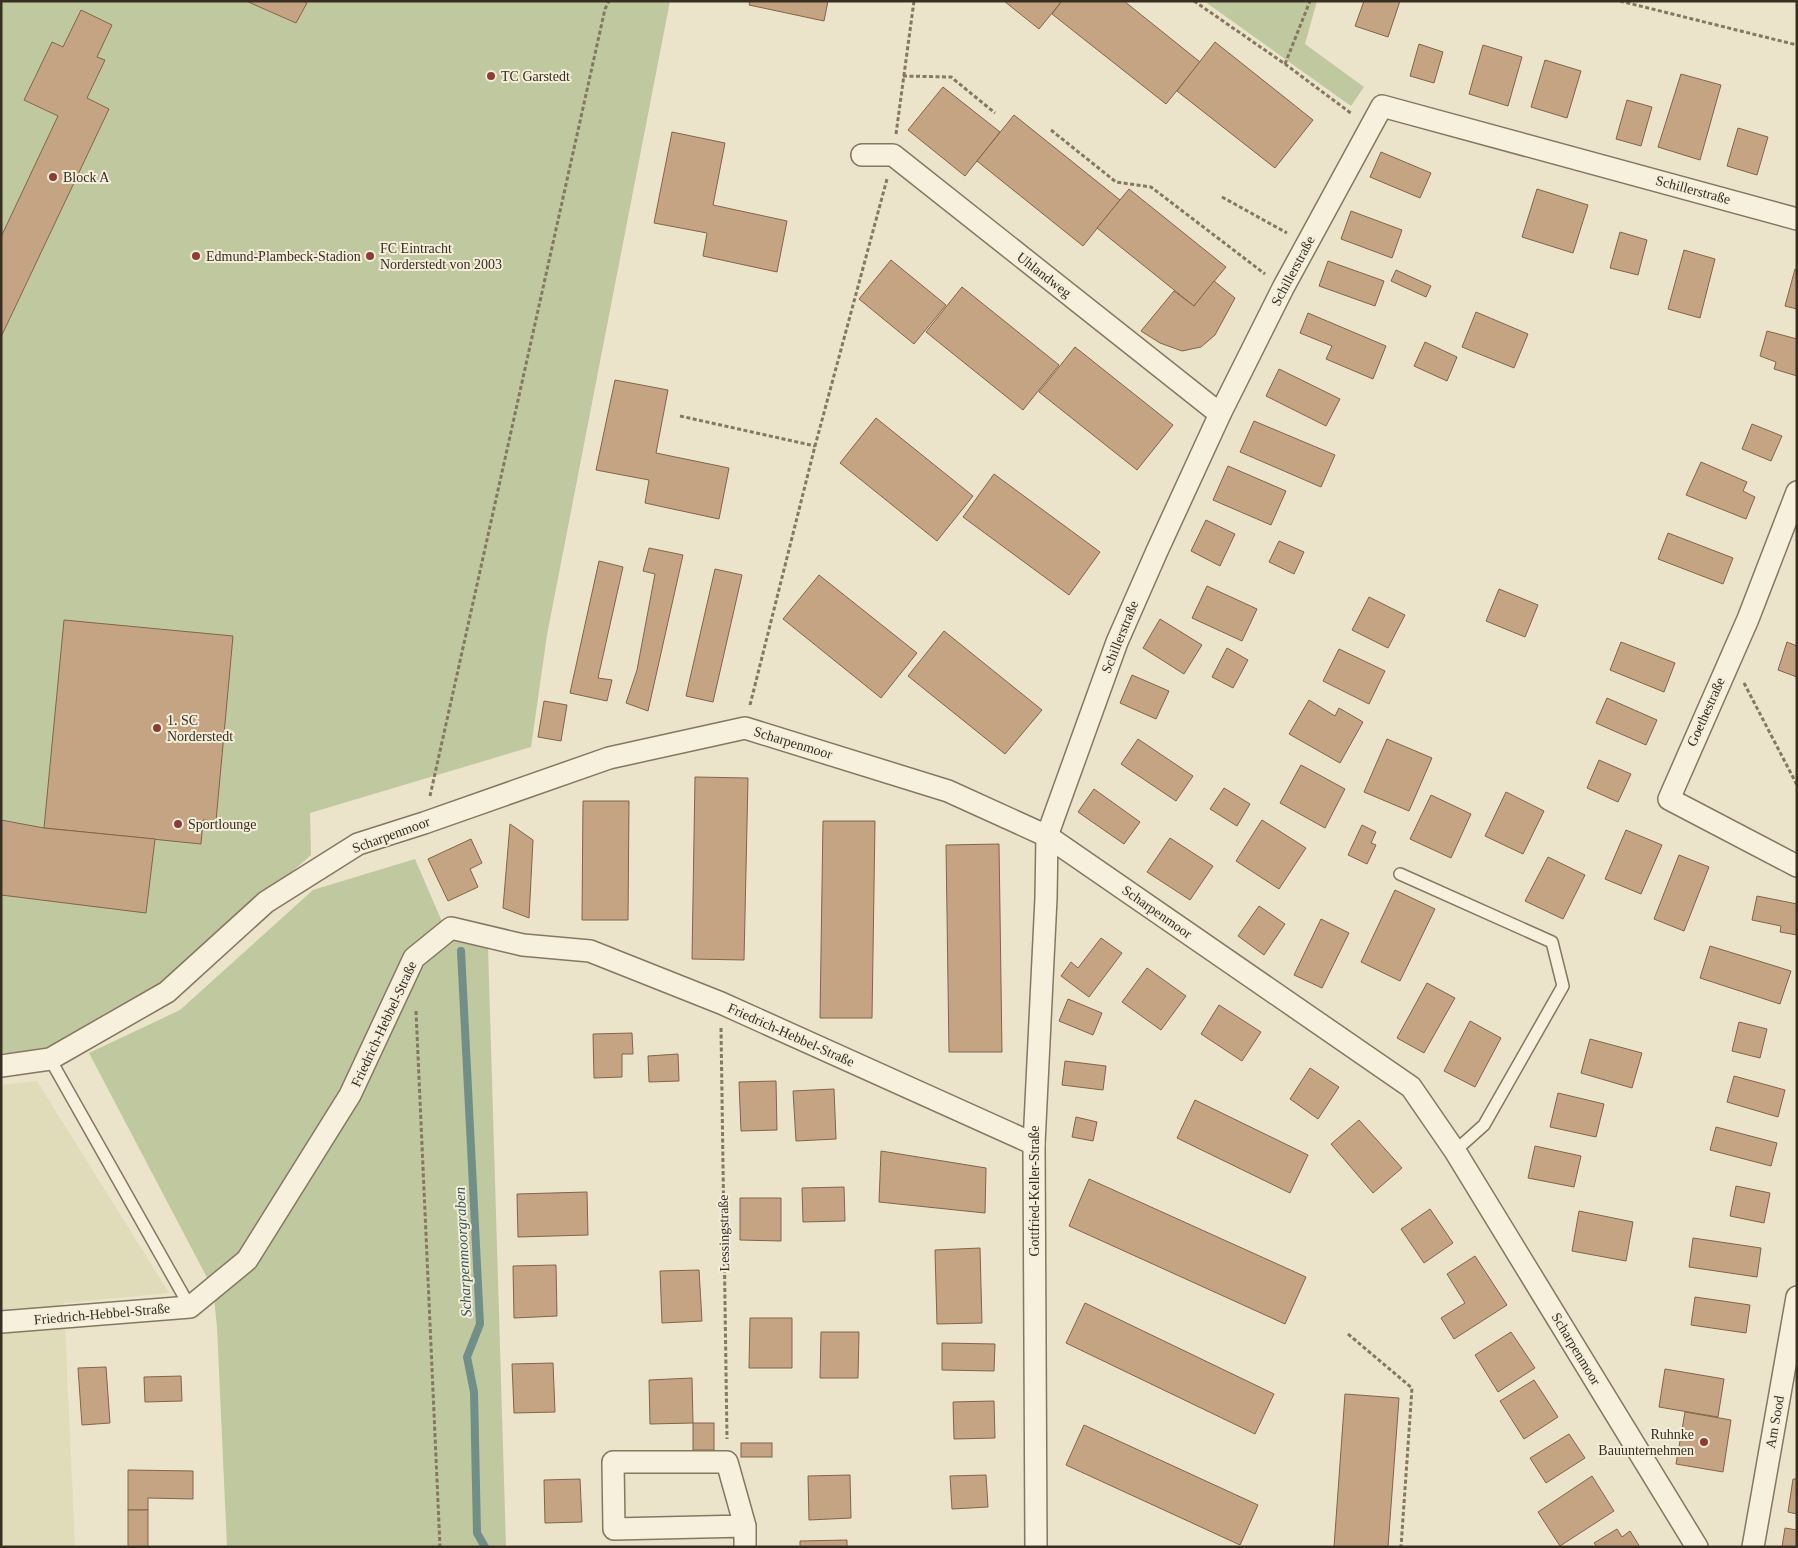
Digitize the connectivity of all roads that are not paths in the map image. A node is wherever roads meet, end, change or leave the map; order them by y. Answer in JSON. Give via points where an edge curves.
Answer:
{"nodes":[{"id":1,"x":862,"y":155,"type":"dead end"},
{"id":2,"x":1797,"y":219,"type":"edge"},
{"id":3,"x":1220,"y":414,"type":"junction"},
{"id":4,"x":1797,"y":492,"type":"edge"},
{"id":5,"x":1047,"y":836,"type":"junction"},
{"id":6,"x":1797,"y":866,"type":"edge"},
{"id":7,"x":1400,"y":874,"type":"dead end"},
{"id":8,"x":50,"y":1059,"type":"junction"},
{"id":9,"x":1,"y":1066,"type":"edge"},
{"id":10,"x":1034,"y":1144,"type":"junction"},
{"id":11,"x":1455,"y":1151,"type":"junction"},
{"id":12,"x":1797,"y":1297,"type":"edge"},
{"id":13,"x":190,"y":1307,"type":"junction"},
{"id":14,"x":1,"y":1322,"type":"edge"},
{"id":15,"x":745,"y":1537,"type":"edge"},
{"id":16,"x":1036,"y":1547,"type":"edge"},
{"id":17,"x":1697,"y":1547,"type":"edge"},
{"id":18,"x":1753,"y":1547,"type":"edge"}],
"edges":[{"from":1,"to":3,"type":"street","name":"Uhlandweg","via":[[893,155]]},
{"from":2,"to":3,"type":"street","name":"Schillerstraße","via":[[1382,106],[1306,244]]},
{"from":3,"to":5,"type":"street","name":"Schillerstraße","via":[[1117,642]]},
{"from":4,"to":6,"type":"street","name":"Goethestraße","via":[[1748,619],[1669,799]]},
{"from":5,"to":8,"type":"street","name":"Scharpenmoor","via":[[948,790],[745,728],[610,758],[358,844],[266,902],[166,992]]},
{"from":5,"to":10,"type":"street","name":"Gottfried-Keller-Straße"},
{"from":5,"to":11,"type":"street","name":"Scharpenmoor","via":[[1411,1087]]},
{"from":7,"to":11,"type":"lane","via":[[1552,942],[1562,986],[1484,1125]]},
{"from":8,"to":9,"type":"street","name":"Scharpenmoor"},
{"from":8,"to":13,"type":"lane"},
{"from":10,"to":13,"type":"street","name":"Friedrich-Hebbel-Straße","via":[[721,1004],[590,952],[523,945],[451,928],[414,958],[350,1095],[247,1260]]},
{"from":10,"to":16,"type":"street","name":"Gottfried-Keller-Straße"},
{"from":11,"to":17,"type":"street","name":"Scharpenmoor"},
{"from":12,"to":18,"type":"street","name":"Am Sood"},
{"from":13,"to":14,"type":"street","name":"Friedrich-Hebbel-Straße"},
{"from":15,"to":15,"type":"street","via":[[727,1462],[613,1462],[614,1529]]}]}
